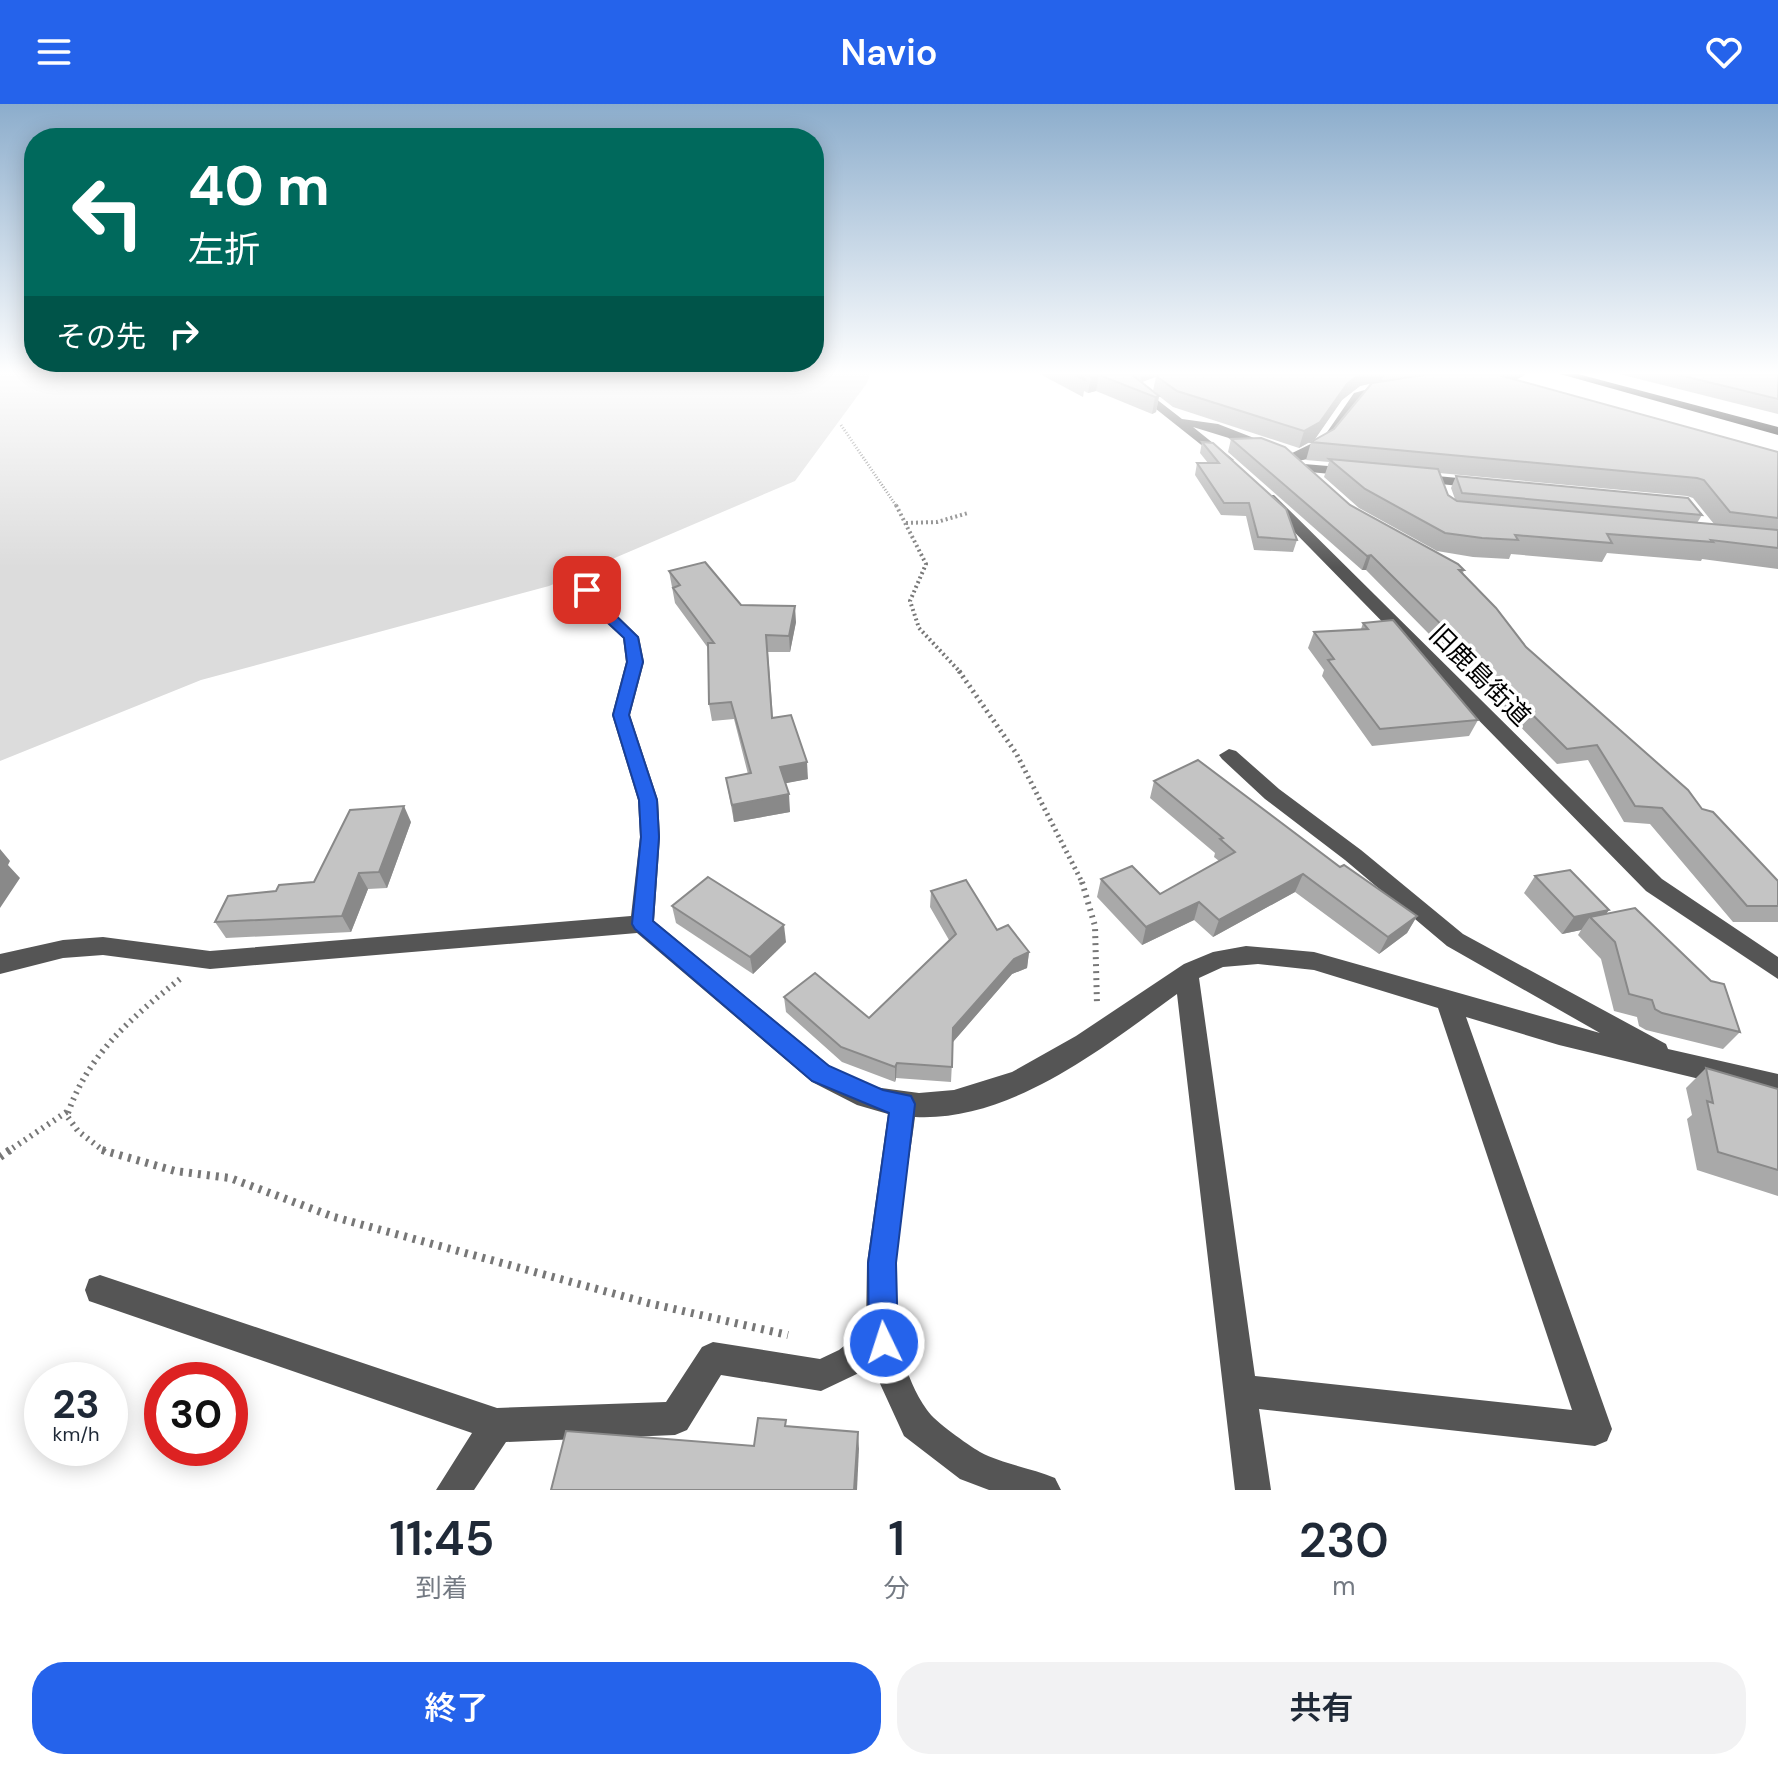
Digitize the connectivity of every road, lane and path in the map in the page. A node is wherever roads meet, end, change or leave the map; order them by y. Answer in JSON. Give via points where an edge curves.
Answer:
{"nodes":[{"id":1,"x":850,"y":439,"type":"edge"},
{"id":2,"x":1203,"y":439,"type":"edge"},
{"id":3,"x":1241,"y":439,"type":"edge"},
{"id":4,"x":1329,"y":439,"type":"edge"},
{"id":5,"x":1298,"y":463,"type":"junction"},
{"id":6,"x":1237,"y":468,"type":"edge"},
{"id":7,"x":1364,"y":473,"type":"edge"},
{"id":8,"x":1408,"y":477,"type":"edge"},
{"id":9,"x":1438,"y":480,"type":"junction"},
{"id":10,"x":1500,"y":486,"type":"edge"},
{"id":11,"x":1258,"y":487,"type":"edge"},
{"id":12,"x":1328,"y":489,"type":"edge"},
{"id":13,"x":1446,"y":501,"type":"edge"},
{"id":14,"x":968,"y":513,"type":"dead end"},
{"id":15,"x":906,"y":523,"type":"junction"},
{"id":16,"x":575,"y":573,"type":"dead end"},
{"id":17,"x":1229,"y":755,"type":"dead end"},
{"id":18,"x":642,"y":924,"type":"junction"},
{"id":19,"x":205,"y":960,"type":"junction"},
{"id":20,"x":0,"y":964,"type":"edge"},
{"id":21,"x":1778,"y":969,"type":"edge"},
{"id":22,"x":1187,"y":975,"type":"junction"},
{"id":23,"x":1448,"y":1001,"type":"junction"},
{"id":24,"x":1109,"y":1027,"type":"junction"},
{"id":25,"x":1667,"y":1060,"type":"junction"},
{"id":26,"x":1778,"y":1086,"type":"edge"},
{"id":27,"x":903,"y":1104,"type":"junction"},
{"id":28,"x":69,"y":1110,"type":"junction"},
{"id":29,"x":0,"y":1157,"type":"edge"},
{"id":30,"x":100,"y":1290,"type":"dead end"},
{"id":31,"x":799,"y":1338,"type":"dead end"},
{"id":32,"x":871,"y":1342,"type":"dead end"},
{"id":33,"x":1243,"y":1391,"type":"junction"},
{"id":34,"x":497,"y":1425,"type":"junction"},
{"id":35,"x":454,"y":1490,"type":"edge"},
{"id":36,"x":1043,"y":1490,"type":"edge"},
{"id":37,"x":1253,"y":1490,"type":"edge"}],
"edges":[{"from":1,"to":15,"type":"path"},
{"from":2,"to":6,"type":"street"},
{"from":3,"to":5,"type":"street"},
{"from":4,"to":5,"type":"street"},
{"from":5,"to":7,"type":"street"},
{"from":5,"to":12,"type":"street"},
{"from":8,"to":9,"type":"street"},
{"from":9,"to":10,"type":"street"},
{"from":9,"to":13,"type":"street"},
{"from":11,"to":21,"type":"street","name":"旧鹿島街道","via":[[1654,885]]},
{"from":14,"to":15,"type":"path"},
{"from":15,"to":24,"type":"path","via":[[926,564],[913,590],[913,616],[970,683],[1016,753],[1087,892],[1095,926],[1095,995]]},
{"from":16,"to":18,"type":"street","via":[[599,607],[631,637],[635,662],[621,715],[648,800]]},
{"from":17,"to":25,"type":"street","via":[[1455,940],[1649,1045]]},
{"from":18,"to":19,"type":"street"},
{"from":18,"to":27,"type":"street","via":[[821,1074],[882,1101]]},
{"from":19,"to":20,"type":"street","via":[[103,946]]},
{"from":19,"to":28,"type":"path","via":[[131,1019],[80,1078]]},
{"from":22,"to":23,"type":"street","via":[[1221,959],[1277,954]]},
{"from":22,"to":24,"type":"street"},
{"from":22,"to":33,"type":"street"},
{"from":23,"to":25,"type":"street"},
{"from":23,"to":33,"type":"street","via":[[1595,1429]]},
{"from":24,"to":27,"type":"street","via":[[1032,1077],[999,1091],[927,1107]]},
{"from":25,"to":26,"type":"street"},
{"from":27,"to":36,"type":"street","via":[[882,1263],[887,1365],[916,1424],[972,1467]]},
{"from":28,"to":29,"type":"path"},
{"from":28,"to":31,"type":"path","via":[[67,1116],[78,1131],[106,1153],[175,1171],[230,1178],[334,1217],[648,1303]]},
{"from":30,"to":34,"type":"street"},
{"from":32,"to":34,"type":"street","via":[[850,1361],[821,1375],[713,1358],[675,1418]]},
{"from":33,"to":37,"type":"street"},
{"from":34,"to":35,"type":"street"}]}
